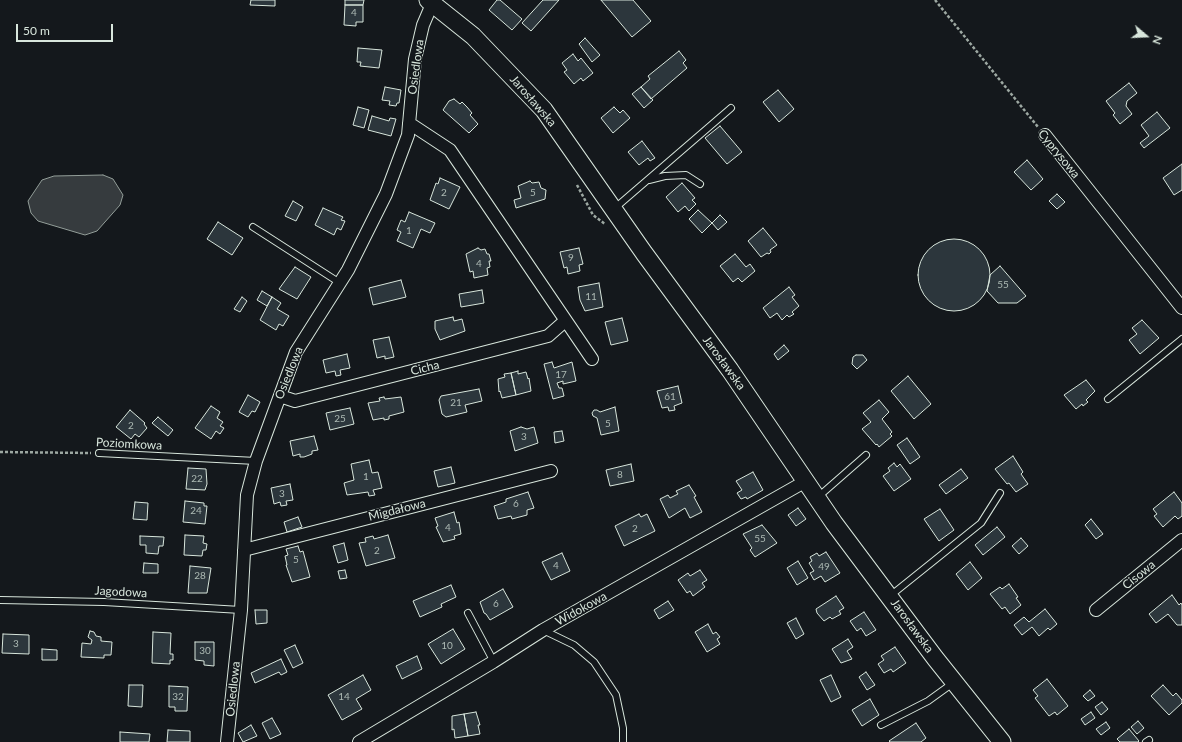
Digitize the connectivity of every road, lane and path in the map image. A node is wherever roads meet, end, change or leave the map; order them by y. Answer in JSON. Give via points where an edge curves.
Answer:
{"nodes":[{"id":1,"x":935,"y":0,"type":"edge"},
{"id":2,"x":430,"y":2,"type":"edge"},
{"id":3,"x":731,"y":108,"type":"dead end"},
{"id":4,"x":409,"y":123,"type":"junction"},
{"id":5,"x":1045,"y":135,"type":"joint"},
{"id":6,"x":646,"y":181,"type":"junction"},
{"id":7,"x":700,"y":184,"type":"dead end"},
{"id":8,"x":614,"y":209,"type":"junction"},
{"id":9,"x":253,"y":227,"type":"dead end"},
{"id":10,"x":340,"y":283,"type":"junction"},
{"id":11,"x":1182,"y":308,"type":"edge"},
{"id":12,"x":566,"y":322,"type":"junction"},
{"id":13,"x":1182,"y":339,"type":"edge"},
{"id":14,"x":592,"y":359,"type":"dead end"},
{"id":15,"x":280,"y":396,"type":"junction"},
{"id":16,"x":1108,"y":399,"type":"dead end"},
{"id":17,"x":0,"y":452,"type":"edge"},
{"id":18,"x":99,"y":453,"type":"joint"},
{"id":19,"x":866,"y":455,"type":"dead end"},
{"id":20,"x":256,"y":461,"type":"junction"},
{"id":21,"x":551,"y":471,"type":"dead end"},
{"id":22,"x":806,"y":481,"type":"junction"},
{"id":23,"x":1000,"y":492,"type":"dead end"},
{"id":24,"x":817,"y":498,"type":"junction"},
{"id":25,"x":1182,"y":540,"type":"edge"},
{"id":26,"x":244,"y":550,"type":"junction"},
{"id":27,"x":890,"y":596,"type":"junction"},
{"id":28,"x":0,"y":600,"type":"edge"},
{"id":29,"x":241,"y":610,"type":"junction"},
{"id":30,"x":1096,"y":610,"type":"dead end"},
{"id":31,"x":468,"y":613,"type":"dead end"},
{"id":32,"x":543,"y":630,"type":"junction"},
{"id":33,"x":494,"y":662,"type":"junction"},
{"id":34,"x":954,"y":682,"type":"junction"},
{"id":35,"x":881,"y":725,"type":"dead end"},
{"id":36,"x":227,"y":742,"type":"edge"},
{"id":37,"x":358,"y":742,"type":"edge"},
{"id":38,"x":623,"y":742,"type":"edge"},
{"id":39,"x":1002,"y":742,"type":"edge"}],
"edges":[{"from":1,"to":5,"type":"path","name":"Cyprysowa"},
{"from":2,"to":4,"type":"street","name":"Osiedlowa","via":[[415,59]]},
{"from":2,"to":8,"type":"main road","name":"Jarosławska","via":[[473,36],[544,110]]},
{"from":3,"to":6,"type":"lane"},
{"from":4,"to":10,"type":"street","name":"Osiedlowa","via":[[408,134],[386,194]]},
{"from":4,"to":12,"type":"street","via":[[450,150]]},
{"from":5,"to":11,"type":"street","name":"Cyprysowa"},
{"from":6,"to":7,"type":"lane","via":[[665,176],[686,175]]},
{"from":6,"to":8,"type":"lane"},
{"from":8,"to":22,"type":"main road","name":"Jarosławska"},
{"from":9,"to":10,"type":"lane"},
{"from":10,"to":15,"type":"street","name":"Osiedlowa","via":[[296,352]]},
{"from":12,"to":14,"type":"street"},
{"from":12,"to":15,"type":"street","name":"Cicha","via":[[548,336],[295,401]]},
{"from":13,"to":16,"type":"lane"},
{"from":15,"to":20,"type":"street","name":"Osiedlowa"},
{"from":17,"to":18,"type":"path","name":"Poziomkowa"},
{"from":18,"to":20,"type":"lane","name":"Poziomkowa"},
{"from":19,"to":24,"type":"lane"},
{"from":20,"to":26,"type":"street","name":"Osiedlowa","via":[[247,495]]},
{"from":21,"to":26,"type":"street","name":"Migdałowa"},
{"from":22,"to":24,"type":"main road","name":"Jarosławska"},
{"from":22,"to":32,"type":"street","name":"Widokowa"},
{"from":23,"to":27,"type":"lane","via":[[981,523]]},
{"from":24,"to":27,"type":"main road","name":"Jarosławska"},
{"from":25,"to":30,"type":"street","name":"Cisowa"},
{"from":26,"to":29,"type":"street","name":"Osiedlowa"},
{"from":27,"to":34,"type":"main road","name":"Jarosławska"},
{"from":28,"to":29,"type":"lane","name":"Jagodowa","via":[[104,602]]},
{"from":29,"to":36,"type":"street","name":"Osiedlowa"},
{"from":31,"to":33,"type":"lane"},
{"from":32,"to":33,"type":"street","name":"Widokowa"},
{"from":32,"to":38,"type":"lane","via":[[574,645],[594,662],[616,695],[623,728]]},
{"from":33,"to":37,"type":"street","name":"Widokowa"},
{"from":34,"to":35,"type":"lane","via":[[928,701]]},
{"from":34,"to":39,"type":"main road","name":"Jarosławska"}]}
